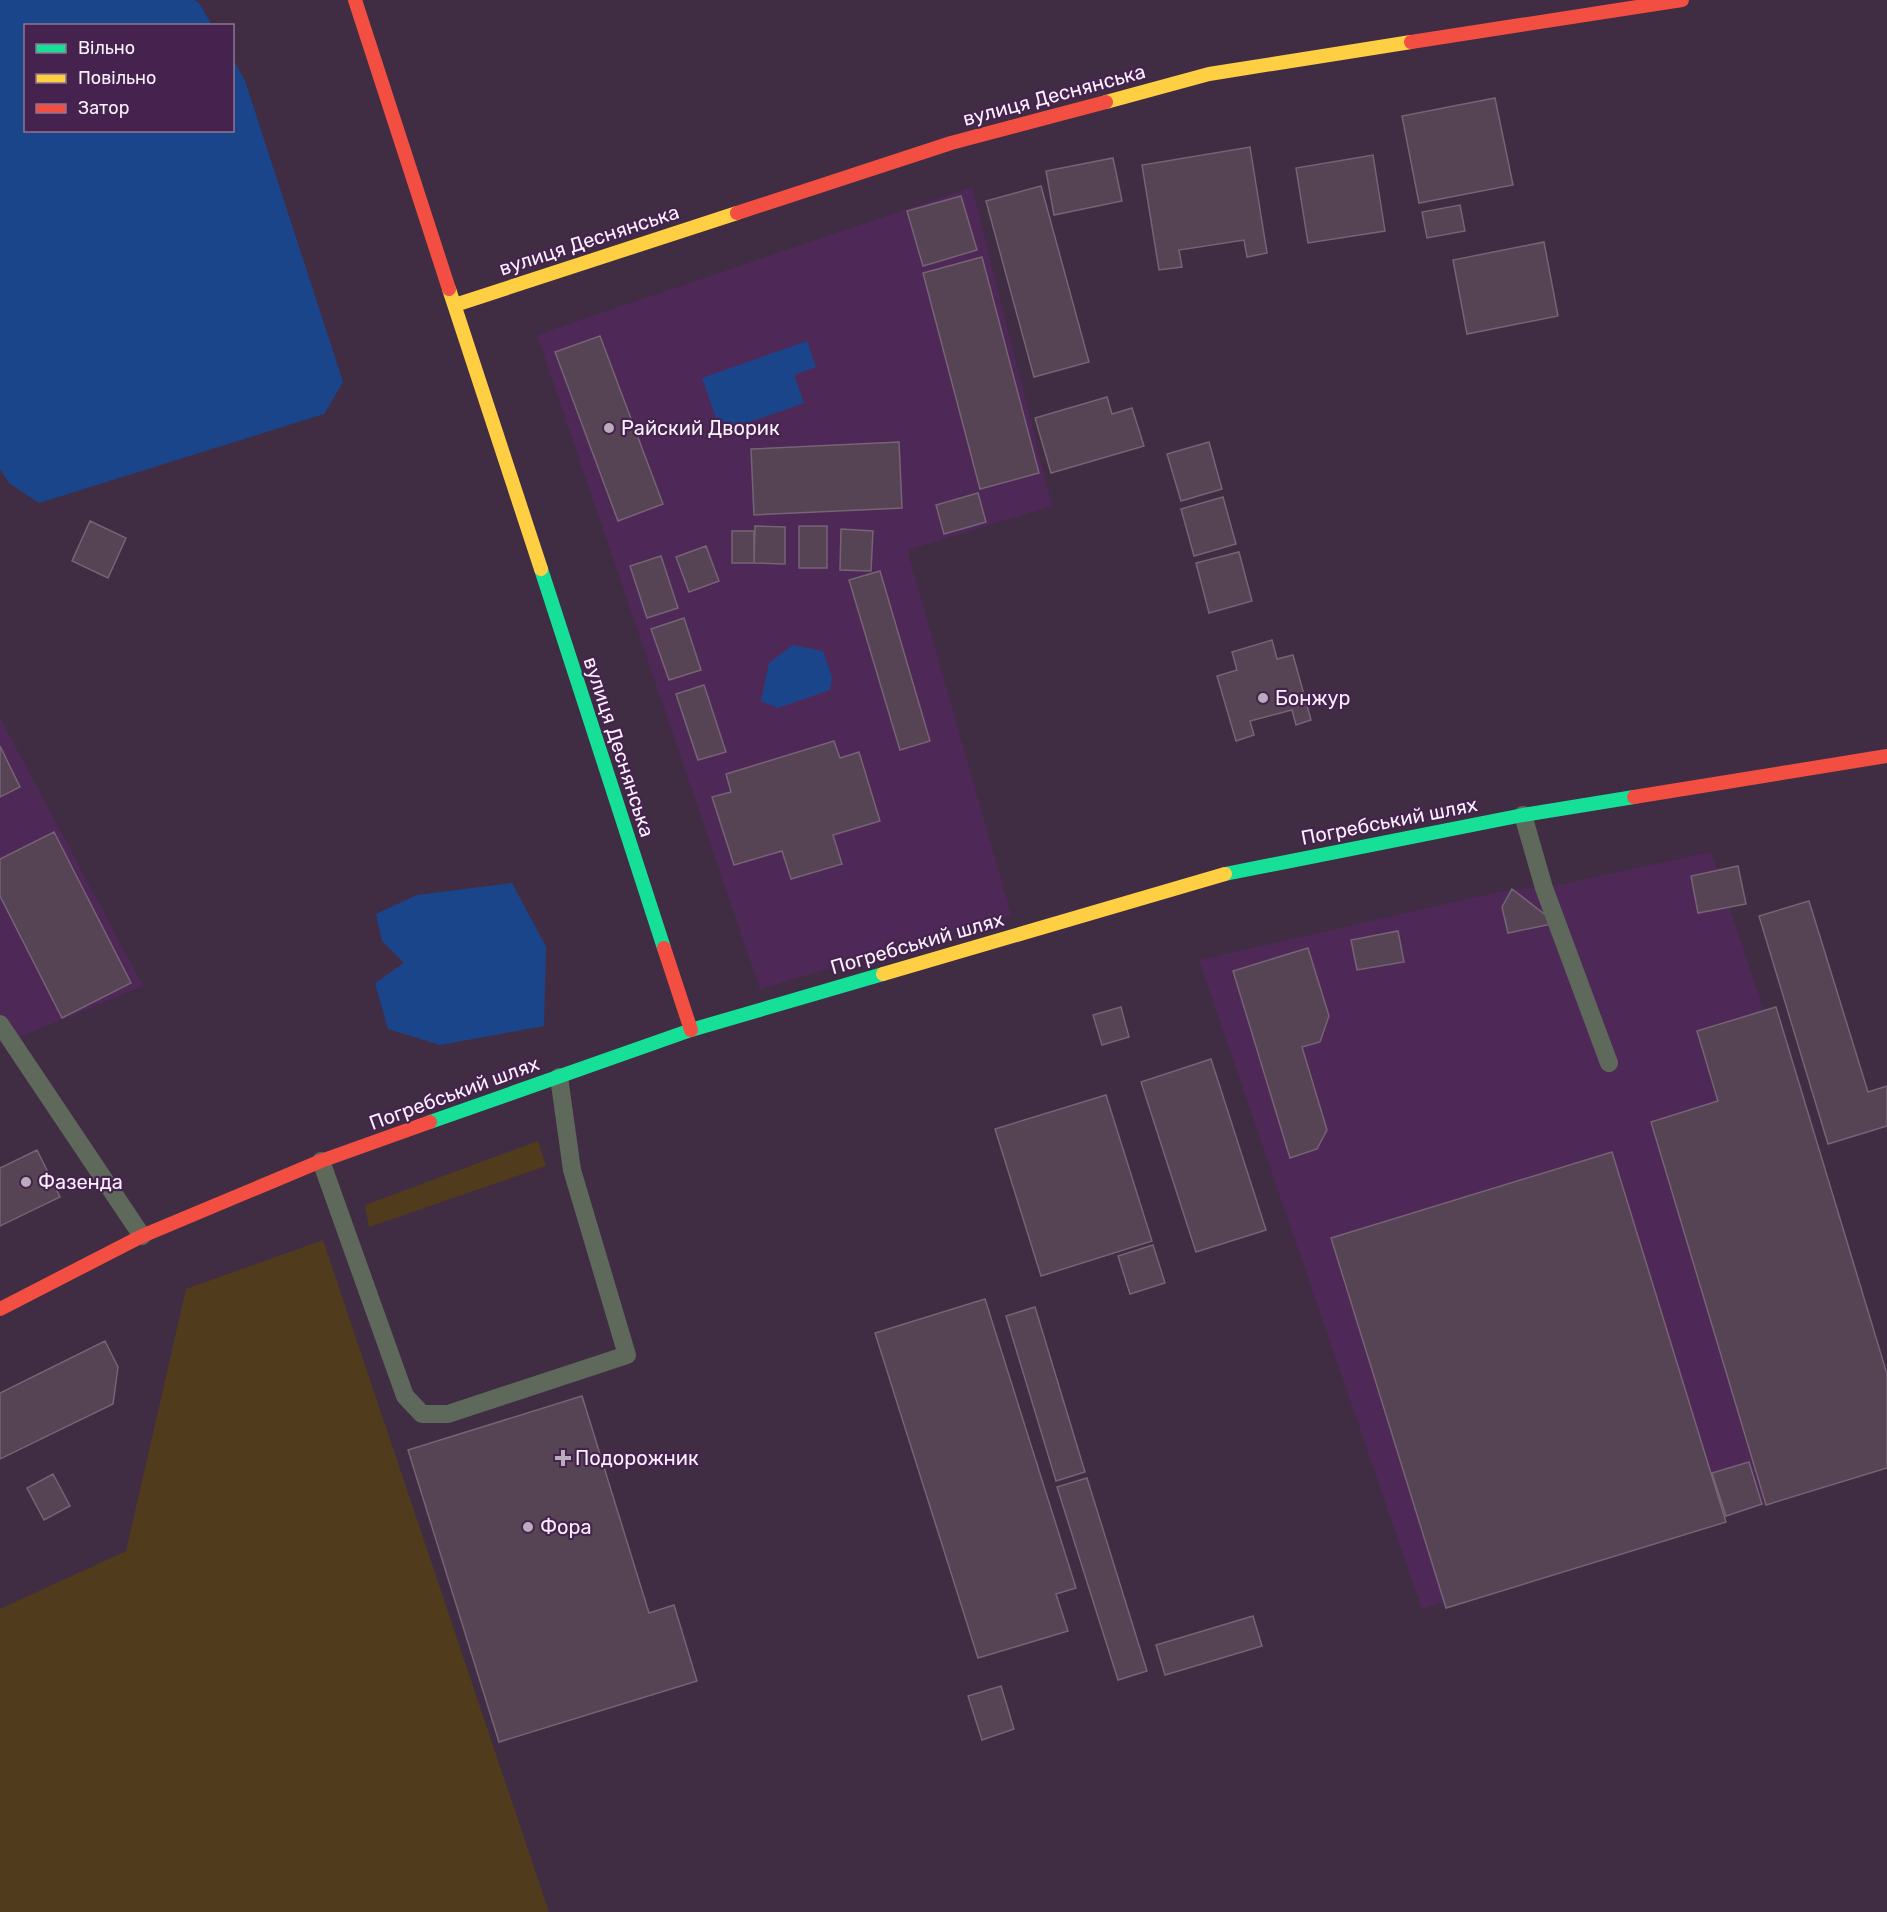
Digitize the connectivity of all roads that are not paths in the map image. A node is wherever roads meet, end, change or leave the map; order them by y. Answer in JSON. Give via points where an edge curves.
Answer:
{"nodes":[{"id":1,"x":355,"y":0,"type":"edge"},
{"id":2,"x":1682,"y":0,"type":"edge"},
{"id":3,"x":455,"y":305,"type":"junction"},
{"id":4,"x":1887,"y":756,"type":"edge"},
{"id":5,"x":1523,"y":815,"type":"junction"},
{"id":6,"x":0,"y":1024,"type":"edge"},
{"id":7,"x":690,"y":1030,"type":"junction"},
{"id":8,"x":1609,"y":1063,"type":"dead end"},
{"id":9,"x":559,"y":1077,"type":"junction"},
{"id":10,"x":321,"y":1161,"type":"junction"},
{"id":11,"x":142,"y":1236,"type":"junction"},
{"id":12,"x":0,"y":1309,"type":"edge"}],
"edges":[{"from":1,"to":3,"type":"street","name":"вулиця Деснянська"},
{"from":2,"to":3,"type":"street","name":"вулиця Деснянська","via":[[1209,74],[951,142]]},
{"from":3,"to":7,"type":"street","name":"вулиця Деснянська"},
{"from":4,"to":5,"type":"street","name":"Погребський шлях"},
{"from":5,"to":7,"type":"street","name":"Погребський шлях","via":[[1230,872]]},
{"from":5,"to":8,"type":"lane","via":[[1544,888]]},
{"from":6,"to":11,"type":"lane"},
{"from":7,"to":9,"type":"street","name":"Погребський шлях"},
{"from":9,"to":10,"type":"street","name":"Погребський шлях"},
{"from":9,"to":10,"type":"lane","via":[[572,1170],[627,1355],[447,1414],[422,1414],[405,1396]]},
{"from":10,"to":11,"type":"street","name":"Погребський шлях"},
{"from":11,"to":12,"type":"street","name":"Погребський шлях"}]}
